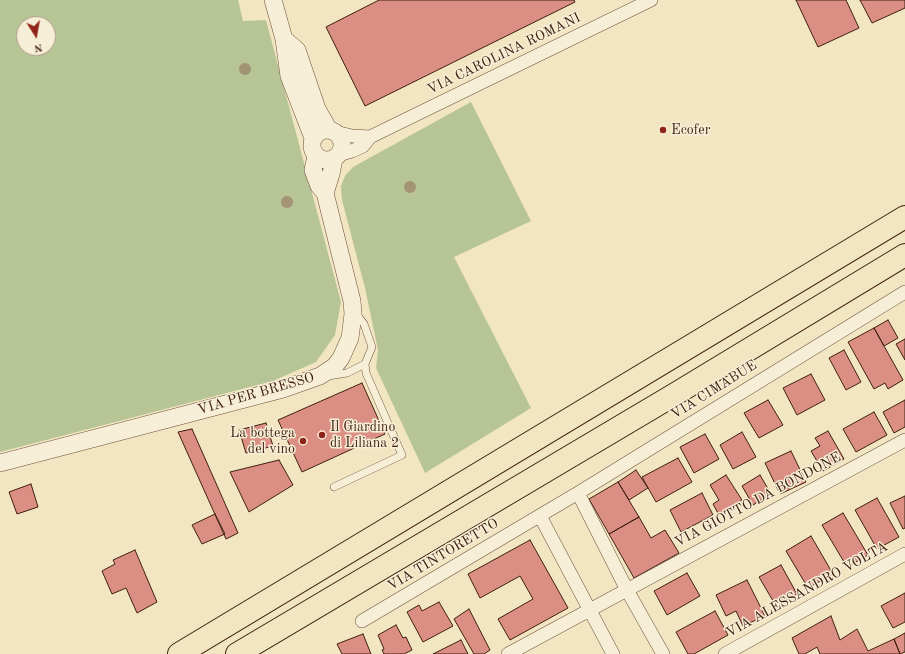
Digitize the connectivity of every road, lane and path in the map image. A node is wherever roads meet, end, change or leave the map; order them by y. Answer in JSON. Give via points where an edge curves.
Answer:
{"nodes":[{"id":1,"x":273,"y":0,"type":"edge"},
{"id":2,"x":651,"y":0,"type":"edge"},
{"id":3,"x":284,"y":39,"type":"junction"},
{"id":4,"x":332,"y":131,"type":"junction"},
{"id":5,"x":370,"y":137,"type":"junction"},
{"id":6,"x":313,"y":138,"type":"junction"},
{"id":7,"x":316,"y":156,"type":"junction"},
{"id":8,"x":336,"y":157,"type":"junction"},
{"id":9,"x":325,"y":193,"type":"junction"},
{"id":10,"x":905,"y":217,"type":"edge"},
{"id":11,"x":905,"y":255,"type":"edge"},
{"id":12,"x":905,"y":292,"type":"edge"},
{"id":13,"x":353,"y":308,"type":"junction"},
{"id":14,"x":365,"y":364,"type":"junction"},
{"id":15,"x":316,"y":378,"type":"junction"},
{"id":16,"x":905,"y":440,"type":"edge"},
{"id":17,"x":0,"y":463,"type":"edge"},
{"id":18,"x":334,"y":487,"type":"dead end"},
{"id":19,"x":578,"y":493,"type":"junction"},
{"id":20,"x":540,"y":516,"type":"junction"},
{"id":21,"x":905,"y":554,"type":"edge"},
{"id":22,"x":627,"y":590,"type":"junction"},
{"id":23,"x":589,"y":610,"type":"junction"},
{"id":24,"x":362,"y":621,"type":"dead end"},
{"id":25,"x":179,"y":654,"type":"edge"},
{"id":26,"x":237,"y":654,"type":"edge"},
{"id":27,"x":508,"y":654,"type":"edge"},
{"id":28,"x":613,"y":654,"type":"edge"},
{"id":29,"x":663,"y":654,"type":"edge"},
{"id":30,"x":725,"y":654,"type":"edge"}],
"edges":[{"from":1,"to":3,"type":"street"},
{"from":2,"to":5,"type":"street","name":"VIA CAROLINA ROMANI"},
{"from":3,"to":4,"type":"street","via":[[297,50],[318,109]]},
{"from":3,"to":6,"type":"street","via":[[289,76]]},
{"from":4,"to":5,"type":"street"},
{"from":4,"to":6,"type":"street","via":[[322,130]]},
{"from":4,"to":8,"type":"street","via":[[342,143]]},
{"from":5,"to":8,"type":"street","name":"VIA CAROLINA ROMANI","via":[[363,146]]},
{"from":6,"to":7,"type":"street","via":[[311,145]]},
{"from":7,"to":8,"type":"street","via":[[321,160]]},
{"from":7,"to":9,"type":"street","name":"VIA PER BRESSO","via":[[314,170],[319,186]]},
{"from":8,"to":9,"type":"street"},
{"from":9,"to":13,"type":"street","name":"VIA PER BRESSO"},
{"from":10,"to":25,"type":"highway"},
{"from":11,"to":26,"type":"highway"},
{"from":12,"to":19,"type":"street","name":"VIA CIMABUE"},
{"from":13,"to":14,"type":"lane","via":[[364,324],[372,347]]},
{"from":13,"to":15,"type":"street","name":"VIA PER BRESSO","via":[[350,338],[341,358],[330,370]]},
{"from":14,"to":15,"type":"lane","via":[[347,373]]},
{"from":14,"to":18,"type":"lane","via":[[366,373],[402,455]]},
{"from":15,"to":17,"type":"street","name":"VIA PER BRESSO","via":[[283,389]]},
{"from":16,"to":22,"type":"street","name":"VIA GIOTTO DA BONDONE"},
{"from":19,"to":20,"type":"street","name":"VIA CIMABUE"},
{"from":19,"to":22,"type":"street"},
{"from":20,"to":23,"type":"street"},
{"from":20,"to":24,"type":"street","name":"VIA TINTORETTO"},
{"from":21,"to":30,"type":"street","name":"VIA ALESSANDRO VOLTA"},
{"from":22,"to":23,"type":"street","name":"VIA GIOTTO DA BONDONE"},
{"from":22,"to":29,"type":"street"},
{"from":23,"to":27,"type":"street","name":"VIA GIOTTO DA BONDONE"},
{"from":23,"to":28,"type":"street"}]}
